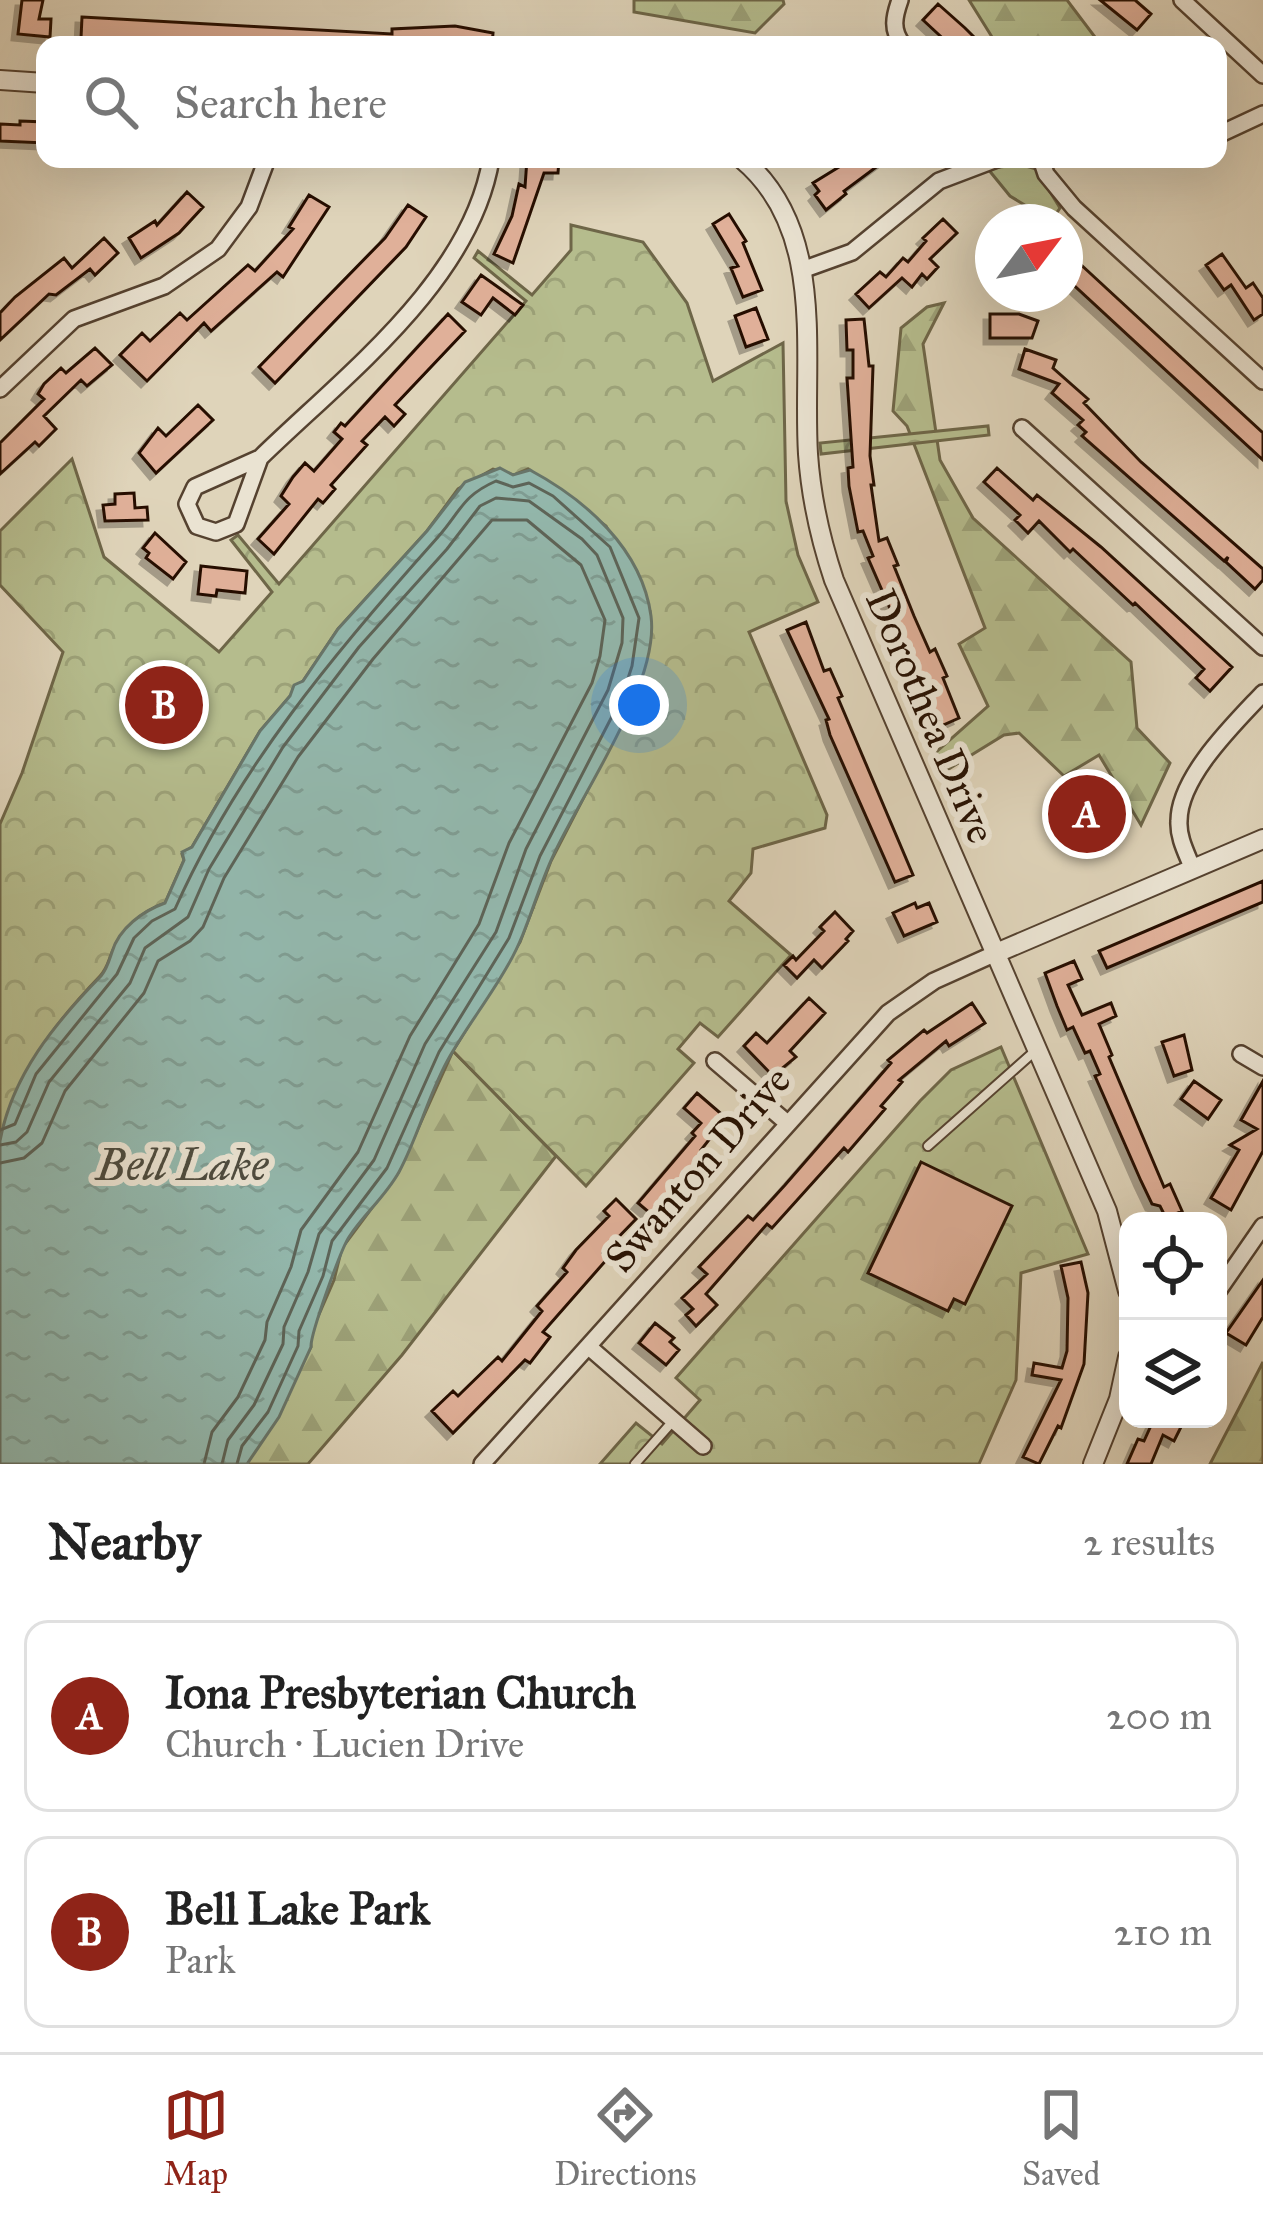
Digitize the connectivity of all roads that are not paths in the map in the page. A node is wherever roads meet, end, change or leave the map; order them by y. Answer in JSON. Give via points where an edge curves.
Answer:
{"nodes":[{"id":1,"x":899,"y":0,"type":"edge"},
{"id":2,"x":1182,"y":0,"type":"edge"},
{"id":3,"x":899,"y":36,"type":"edge"},
{"id":4,"x":1221,"y":36,"type":"edge"},
{"id":5,"x":1227,"y":41,"type":"edge"},
{"id":6,"x":1263,"y":74,"type":"edge"},
{"id":7,"x":0,"y":80,"type":"edge"},
{"id":8,"x":36,"y":82,"type":"edge"},
{"id":9,"x":1263,"y":114,"type":"edge"},
{"id":10,"x":1227,"y":131,"type":"edge"},
{"id":11,"x":264,"y":168,"type":"edge"},
{"id":12,"x":489,"y":168,"type":"edge"},
{"id":13,"x":751,"y":168,"type":"edge"},
{"id":14,"x":973,"y":168,"type":"edge"},
{"id":15,"x":1044,"y":168,"type":"edge"},
{"id":16,"x":802,"y":270,"type":"junction"},
{"id":17,"x":1263,"y":381,"type":"edge"},
{"id":18,"x":0,"y":389,"type":"edge"},
{"id":19,"x":1022,"y":428,"type":"dead end"},
{"id":20,"x":260,"y":458,"type":"junction"},
{"id":21,"x":1263,"y":647,"type":"edge"},
{"id":22,"x":1263,"y":693,"type":"edge"},
{"id":23,"x":1263,"y":839,"type":"edge"},
{"id":24,"x":1192,"y":867,"type":"junction"},
{"id":25,"x":994,"y":954,"type":"junction"},
{"id":26,"x":1036,"y":1050,"type":"junction"},
{"id":27,"x":1241,"y":1054,"type":"dead end"},
{"id":28,"x":715,"y":1061,"type":"dead end"},
{"id":29,"x":1263,"y":1067,"type":"edge"},
{"id":30,"x":786,"y":1122,"type":"junction"},
{"id":31,"x":928,"y":1146,"type":"dead end"},
{"id":32,"x":1263,"y":1226,"type":"edge"},
{"id":33,"x":1119,"y":1257,"type":"edge"},
{"id":34,"x":1227,"y":1278,"type":"edge"},
{"id":35,"x":589,"y":1347,"type":"junction"},
{"id":36,"x":1119,"y":1396,"type":"edge"},
{"id":37,"x":674,"y":1420,"type":"junction"},
{"id":38,"x":703,"y":1446,"type":"dead end"},
{"id":39,"x":482,"y":1464,"type":"edge"},
{"id":40,"x":635,"y":1464,"type":"edge"},
{"id":41,"x":1093,"y":1464,"type":"edge"}],
"edges":[{"from":1,"to":3,"type":"street"},
{"from":2,"to":4,"type":"street"},
{"from":5,"to":6,"type":"street"},
{"from":7,"to":8,"type":"street"},
{"from":9,"to":10,"type":"street"},
{"from":11,"to":18,"type":"street","via":[[249,207],[193,270],[74,319]]},
{"from":12,"to":20,"type":"street","via":[[464,238],[439,276]]},
{"from":13,"to":16,"type":"street","name":"Dorothea Drive","via":[[784,211]]},
{"from":14,"to":16,"type":"street","via":[[939,181],[851,252]]},
{"from":15,"to":17,"type":"street","via":[[1074,208]]},
{"from":16,"to":25,"type":"street","name":"Dorothea Drive","via":[[807,449],[821,539]]},
{"from":19,"to":21,"type":"street"},
{"from":20,"to":20,"type":"street","via":[[195,487],[187,504],[196,526],[216,532],[236,524]]},
{"from":22,"to":24,"type":"street","via":[[1183,798],[1179,826]]},
{"from":23,"to":24,"type":"street"},
{"from":24,"to":25,"type":"street"},
{"from":25,"to":26,"type":"street","name":"Dorothea Drive"},
{"from":25,"to":30,"type":"street","name":"Swanton Drive","via":[[910,994]]},
{"from":26,"to":31,"type":"lane"},
{"from":26,"to":33,"type":"street","name":"Dorothea Drive"},
{"from":27,"to":29,"type":"street"},
{"from":28,"to":30,"type":"street"},
{"from":30,"to":35,"type":"street","name":"Swanton Drive"},
{"from":32,"to":34,"type":"street"},
{"from":35,"to":37,"type":"street"},
{"from":35,"to":39,"type":"street","name":"Swanton Drive"},
{"from":36,"to":41,"type":"street"},
{"from":37,"to":38,"type":"street"},
{"from":37,"to":40,"type":"lane"}]}
